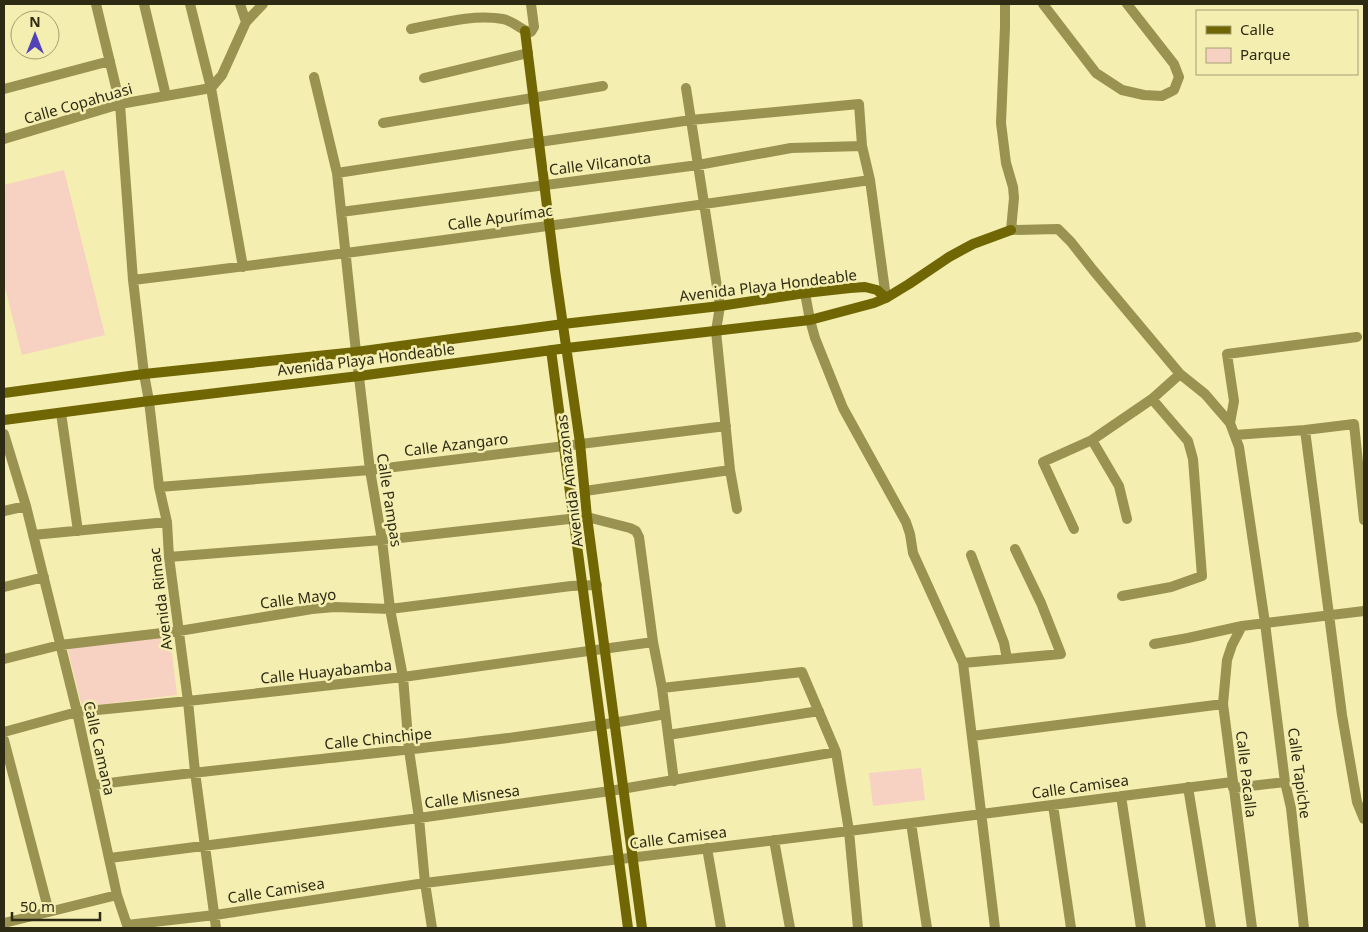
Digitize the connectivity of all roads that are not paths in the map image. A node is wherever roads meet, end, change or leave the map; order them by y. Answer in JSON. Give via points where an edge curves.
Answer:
{"nodes":[{"id":1,"x":96,"y":4,"type":"edge"},
{"id":2,"x":144,"y":4,"type":"edge"},
{"id":3,"x":190,"y":4,"type":"edge"},
{"id":4,"x":240,"y":4,"type":"edge"},
{"id":5,"x":263,"y":4,"type":"edge"},
{"id":6,"x":531,"y":4,"type":"edge"},
{"id":7,"x":1005,"y":4,"type":"edge"},
{"id":8,"x":1043,"y":4,"type":"edge"},
{"id":9,"x":1127,"y":4,"type":"edge"},
{"id":10,"x":246,"y":22,"type":"junction"},
{"id":11,"x":411,"y":29,"type":"dead end"},
{"id":12,"x":525,"y":31,"type":"junction"},
{"id":13,"x":528,"y":53,"type":"junction"},
{"id":14,"x":110,"y":61,"type":"junction"},
{"id":15,"x":314,"y":77,"type":"dead end"},
{"id":16,"x":424,"y":78,"type":"dead end"},
{"id":17,"x":603,"y":86,"type":"dead end"},
{"id":18,"x":211,"y":88,"type":"junction"},
{"id":19,"x":686,"y":88,"type":"dead end"},
{"id":20,"x":4,"y":89,"type":"edge"},
{"id":21,"x":166,"y":96,"type":"junction"},
{"id":22,"x":534,"y":98,"type":"junction"},
{"id":23,"x":120,"y":104,"type":"junction"},
{"id":24,"x":691,"y":120,"type":"junction"},
{"id":25,"x":384,"y":123,"type":"dead end"},
{"id":26,"x":4,"y":140,"type":"edge"},
{"id":27,"x":539,"y":142,"type":"junction"},
{"id":28,"x":862,"y":146,"type":"junction"},
{"id":29,"x":698,"y":165,"type":"junction"},
{"id":30,"x":337,"y":174,"type":"junction"},
{"id":31,"x":870,"y":180,"type":"junction"},
{"id":32,"x":544,"y":185,"type":"junction"},
{"id":33,"x":704,"y":204,"type":"junction"},
{"id":34,"x":341,"y":212,"type":"junction"},
{"id":35,"x":549,"y":225,"type":"junction"},
{"id":36,"x":1011,"y":230,"type":"junction"},
{"id":37,"x":346,"y":253,"type":"junction"},
{"id":38,"x":243,"y":267,"type":"junction"},
{"id":39,"x":133,"y":280,"type":"junction"},
{"id":40,"x":806,"y":293,"type":"junction"},
{"id":41,"x":886,"y":298,"type":"junction"},
{"id":42,"x":720,"y":306,"type":"junction"},
{"id":43,"x":810,"y":320,"type":"junction"},
{"id":44,"x":564,"y":324,"type":"junction"},
{"id":45,"x":716,"y":331,"type":"junction"},
{"id":46,"x":1357,"y":337,"type":"dead end"},
{"id":47,"x":566,"y":348,"type":"junction"},
{"id":48,"x":551,"y":350,"type":"junction"},
{"id":49,"x":356,"y":352,"type":"junction"},
{"id":50,"x":144,"y":374,"type":"junction"},
{"id":51,"x":1180,"y":374,"type":"junction"},
{"id":52,"x":359,"y":376,"type":"junction"},
{"id":53,"x":4,"y":393,"type":"edge"},
{"id":54,"x":1152,"y":399,"type":"junction"},
{"id":55,"x":149,"y":401,"type":"junction"},
{"id":56,"x":61,"y":413,"type":"junction"},
{"id":57,"x":4,"y":420,"type":"edge"},
{"id":58,"x":1230,"y":423,"type":"junction"},
{"id":59,"x":726,"y":426,"type":"junction"},
{"id":60,"x":1305,"y":430,"type":"junction"},
{"id":61,"x":4,"y":434,"type":"edge"},
{"id":62,"x":1235,"y":435,"type":"junction"},
{"id":63,"x":1092,"y":440,"type":"junction"},
{"id":64,"x":580,"y":443,"type":"junction"},
{"id":65,"x":564,"y":445,"type":"junction"},
{"id":66,"x":370,"y":470,"type":"junction"},
{"id":67,"x":730,"y":470,"type":"junction"},
{"id":68,"x":159,"y":487,"type":"junction"},
{"id":69,"x":585,"y":491,"type":"junction"},
{"id":70,"x":26,"y":506,"type":"junction"},
{"id":71,"x":737,"y":509,"type":"dead end"},
{"id":72,"x":4,"y":511,"type":"edge"},
{"id":73,"x":587,"y":517,"type":"junction"},
{"id":74,"x":573,"y":518,"type":"junction"},
{"id":75,"x":1127,"y":519,"type":"dead end"},
{"id":76,"x":1364,"y":520,"type":"edge"},
{"id":77,"x":167,"y":522,"type":"junction"},
{"id":78,"x":1074,"y":529,"type":"dead end"},
{"id":79,"x":78,"y":531,"type":"junction"},
{"id":80,"x":33,"y":536,"type":"junction"},
{"id":81,"x":382,"y":540,"type":"junction"},
{"id":82,"x":1015,"y":549,"type":"dead end"},
{"id":83,"x":971,"y":555,"type":"dead end"},
{"id":84,"x":169,"y":557,"type":"junction"},
{"id":85,"x":44,"y":577,"type":"junction"},
{"id":86,"x":582,"y":585,"type":"junction"},
{"id":87,"x":597,"y":585,"type":"junction"},
{"id":88,"x":4,"y":587,"type":"edge"},
{"id":89,"x":1122,"y":596,"type":"dead end"},
{"id":90,"x":390,"y":609,"type":"junction"},
{"id":91,"x":1364,"y":611,"type":"edge"},
{"id":92,"x":1330,"y":615,"type":"junction"},
{"id":93,"x":1265,"y":623,"type":"junction"},
{"id":94,"x":1242,"y":626,"type":"junction"},
{"id":95,"x":179,"y":631,"type":"junction"},
{"id":96,"x":653,"y":642,"type":"junction"},
{"id":97,"x":1154,"y":644,"type":"dead end"},
{"id":98,"x":60,"y":645,"type":"junction"},
{"id":99,"x":606,"y":648,"type":"junction"},
{"id":100,"x":591,"y":650,"type":"junction"},
{"id":101,"x":4,"y":659,"type":"edge"},
{"id":102,"x":1007,"y":659,"type":"junction"},
{"id":103,"x":963,"y":663,"type":"junction"},
{"id":104,"x":403,"y":677,"type":"junction"},
{"id":105,"x":662,"y":688,"type":"junction"},
{"id":106,"x":188,"y":701,"type":"junction"},
{"id":107,"x":1222,"y":704,"type":"junction"},
{"id":108,"x":819,"y":711,"type":"junction"},
{"id":109,"x":77,"y":712,"type":"junction"},
{"id":110,"x":665,"y":714,"type":"junction"},
{"id":111,"x":615,"y":723,"type":"junction"},
{"id":112,"x":601,"y":725,"type":"junction"},
{"id":113,"x":4,"y":732,"type":"edge"},
{"id":114,"x":668,"y":735,"type":"junction"},
{"id":115,"x":972,"y":736,"type":"junction"},
{"id":116,"x":4,"y":740,"type":"edge"},
{"id":117,"x":409,"y":750,"type":"junction"},
{"id":118,"x":836,"y":752,"type":"junction"},
{"id":119,"x":195,"y":772,"type":"junction"},
{"id":120,"x":674,"y":780,"type":"junction"},
{"id":121,"x":1285,"y":782,"type":"junction"},
{"id":122,"x":93,"y":785,"type":"junction"},
{"id":123,"x":1233,"y":785,"type":"junction"},
{"id":124,"x":1188,"y":787,"type":"junction"},
{"id":125,"x":624,"y":789,"type":"junction"},
{"id":126,"x":610,"y":791,"type":"junction"},
{"id":127,"x":1121,"y":796,"type":"junction"},
{"id":128,"x":1361,"y":801,"type":"edge"},
{"id":129,"x":1053,"y":805,"type":"junction"},
{"id":130,"x":981,"y":815,"type":"junction"},
{"id":131,"x":419,"y":818,"type":"junction"},
{"id":132,"x":1364,"y":818,"type":"edge"},
{"id":133,"x":911,"y":823,"type":"junction"},
{"id":134,"x":849,"y":831,"type":"junction"},
{"id":135,"x":774,"y":840,"type":"junction"},
{"id":136,"x":205,"y":846,"type":"junction"},
{"id":137,"x":707,"y":848,"type":"junction"},
{"id":138,"x":633,"y":857,"type":"junction"},
{"id":139,"x":110,"y":858,"type":"junction"},
{"id":140,"x":619,"y":859,"type":"junction"},
{"id":141,"x":425,"y":883,"type":"junction"},
{"id":142,"x":117,"y":895,"type":"junction"},
{"id":143,"x":49,"y":912,"type":"junction"},
{"id":144,"x":216,"y":915,"type":"junction"},
{"id":145,"x":4,"y":923,"type":"edge"},
{"id":146,"x":128,"y":927,"type":"edge"},
{"id":147,"x":216,"y":928,"type":"edge"},
{"id":148,"x":432,"y":928,"type":"edge"},
{"id":149,"x":628,"y":928,"type":"edge"},
{"id":150,"x":642,"y":928,"type":"edge"},
{"id":151,"x":721,"y":928,"type":"edge"},
{"id":152,"x":790,"y":928,"type":"edge"},
{"id":153,"x":858,"y":928,"type":"edge"},
{"id":154,"x":928,"y":928,"type":"edge"},
{"id":155,"x":995,"y":928,"type":"edge"},
{"id":156,"x":1071,"y":928,"type":"edge"},
{"id":157,"x":1141,"y":928,"type":"edge"},
{"id":158,"x":1211,"y":928,"type":"edge"},
{"id":159,"x":1252,"y":928,"type":"edge"},
{"id":160,"x":1304,"y":928,"type":"edge"}],
"edges":[{"from":1,"to":14,"type":"street","name":"Avenida Rimac"},
{"from":2,"to":21,"type":"street"},
{"from":3,"to":18,"type":"street"},
{"from":4,"to":10,"type":"street"},
{"from":5,"to":10,"type":"street"},
{"from":6,"to":12,"type":"street","via":[[534,29]]},
{"from":7,"to":36,"type":"street","via":[[1001,123],[1014,198]]},
{"from":8,"to":9,"type":"street","via":[[1096,73],[1122,90],[1162,96],[1174,90],[1178,77],[1174,64]]},
{"from":10,"to":18,"type":"street","via":[[222,75]]},
{"from":11,"to":12,"type":"street","via":[[488,18],[506,20]]},
{"from":12,"to":13,"type":"street","name":"Avenida Amazonas"},
{"from":13,"to":16,"type":"street"},
{"from":13,"to":22,"type":"street","name":"Avenida Amazonas"},
{"from":14,"to":20,"type":"street"},
{"from":14,"to":23,"type":"street","name":"Avenida Rimac"},
{"from":15,"to":30,"type":"street","name":"Calle Pampas"},
{"from":17,"to":22,"type":"street"},
{"from":18,"to":21,"type":"street","name":"Calle Copahuasi"},
{"from":18,"to":38,"type":"street"},
{"from":19,"to":24,"type":"street"},
{"from":21,"to":23,"type":"street","name":"Calle Copahuasi"},
{"from":22,"to":25,"type":"street"},
{"from":22,"to":27,"type":"street","name":"Avenida Amazonas"},
{"from":23,"to":26,"type":"street","name":"Calle Copahuasi"},
{"from":23,"to":39,"type":"street","name":"Avenida Rimac"},
{"from":24,"to":27,"type":"street"},
{"from":24,"to":28,"type":"street","via":[[859,104]]},
{"from":24,"to":29,"type":"street"},
{"from":27,"to":30,"type":"street"},
{"from":27,"to":32,"type":"street","name":"Avenida Amazonas"},
{"from":28,"to":29,"type":"street","name":"Calle Vilcanota","via":[[802,147]]},
{"from":28,"to":31,"type":"street"},
{"from":29,"to":32,"type":"street","name":"Calle Vilcanota"},
{"from":29,"to":33,"type":"street"},
{"from":30,"to":34,"type":"street","name":"Calle Pampas"},
{"from":31,"to":33,"type":"street","name":"Calle Apurímac"},
{"from":31,"to":41,"type":"street"},
{"from":32,"to":34,"type":"street","name":"Calle Vilcanota"},
{"from":32,"to":35,"type":"street","name":"Avenida Amazonas"},
{"from":33,"to":35,"type":"street","name":"Calle Apurímac"},
{"from":33,"to":42,"type":"street"},
{"from":34,"to":37,"type":"street","name":"Calle Pampas"},
{"from":35,"to":37,"type":"street","name":"Calle Apurímac"},
{"from":35,"to":44,"type":"street","name":"Avenida Amazonas"},
{"from":36,"to":41,"type":"street","via":[[957,252]]},
{"from":36,"to":51,"type":"street","via":[[1058,229]]},
{"from":37,"to":38,"type":"street","name":"Calle Apurímac"},
{"from":37,"to":49,"type":"street","name":"Calle Pampas"},
{"from":38,"to":39,"type":"street","name":"Calle Apurímac"},
{"from":39,"to":50,"type":"street","name":"Avenida Rimac"},
{"from":40,"to":41,"type":"street","name":"Avenida Playa Hondeable","via":[[865,288],[877,290]]},
{"from":40,"to":42,"type":"street","name":"Avenida Playa Hondeable"},
{"from":40,"to":43,"type":"street"},
{"from":41,"to":43,"type":"street","name":"Avenida Playa Hondeable"},
{"from":42,"to":44,"type":"street","name":"Avenida Playa Hondeable"},
{"from":42,"to":45,"type":"street"},
{"from":43,"to":45,"type":"street","name":"Avenida Playa Hondeable"},
{"from":43,"to":103,"type":"street","via":[[843,408],[906,522],[913,553]]},
{"from":44,"to":47,"type":"street","name":"Avenida Amazonas"},
{"from":44,"to":49,"type":"street","name":"Avenida Playa Hondeable"},
{"from":45,"to":47,"type":"street","name":"Avenida Playa Hondeable"},
{"from":45,"to":59,"type":"street"},
{"from":46,"to":58,"type":"street","via":[[1228,354],[1234,401]]},
{"from":47,"to":48,"type":"street","name":"Avenida Playa Hondeable"},
{"from":47,"to":64,"type":"street","name":"Avenida Amazonas"},
{"from":48,"to":52,"type":"street","name":"Avenida Playa Hondeable"},
{"from":48,"to":65,"type":"street","name":"Avenida Amazonas"},
{"from":49,"to":50,"type":"street","name":"Avenida Playa Hondeable"},
{"from":49,"to":52,"type":"street","name":"Calle Pampas"},
{"from":50,"to":53,"type":"street","name":"Avenida Playa Hondeable"},
{"from":50,"to":55,"type":"street","name":"Avenida Rimac"},
{"from":51,"to":54,"type":"street"},
{"from":51,"to":58,"type":"street","via":[[1205,394]]},
{"from":52,"to":55,"type":"street","name":"Avenida Playa Hondeable"},
{"from":52,"to":66,"type":"street","name":"Calle Pampas"},
{"from":54,"to":63,"type":"street"},
{"from":54,"to":89,"type":"street","via":[[1188,441],[1193,459],[1202,576],[1171,587]]},
{"from":55,"to":56,"type":"street","name":"Avenida Playa Hondeable"},
{"from":55,"to":68,"type":"street","name":"Avenida Rimac"},
{"from":56,"to":57,"type":"street","name":"Avenida Playa Hondeable"},
{"from":56,"to":79,"type":"street"},
{"from":58,"to":62,"type":"street","name":"Calle Tapiche"},
{"from":59,"to":64,"type":"street","name":"Calle Azangaro"},
{"from":59,"to":67,"type":"street"},
{"from":60,"to":62,"type":"street"},
{"from":60,"to":76,"type":"street","via":[[1354,424]]},
{"from":60,"to":92,"type":"street"},
{"from":61,"to":70,"type":"street","name":"Calle Camana"},
{"from":62,"to":93,"type":"street","name":"Calle Tapiche"},
{"from":63,"to":75,"type":"street","via":[[1119,486]]},
{"from":63,"to":78,"type":"street","via":[[1043,462]]},
{"from":64,"to":65,"type":"street","name":"Calle Azangaro"},
{"from":64,"to":69,"type":"street","name":"Avenida Amazonas"},
{"from":65,"to":66,"type":"street","name":"Calle Azangaro"},
{"from":65,"to":74,"type":"street","name":"Avenida Amazonas"},
{"from":66,"to":68,"type":"street","name":"Calle Azangaro"},
{"from":66,"to":81,"type":"street","name":"Calle Pampas"},
{"from":67,"to":69,"type":"street"},
{"from":67,"to":71,"type":"street"},
{"from":68,"to":77,"type":"street","name":"Avenida Rimac"},
{"from":69,"to":73,"type":"street","name":"Avenida Amazonas"},
{"from":70,"to":72,"type":"street"},
{"from":70,"to":80,"type":"street","name":"Calle Camana"},
{"from":73,"to":74,"type":"street"},
{"from":73,"to":87,"type":"street","name":"Avenida Amazonas"},
{"from":73,"to":96,"type":"street","via":[[636,531]]},
{"from":74,"to":81,"type":"street"},
{"from":74,"to":86,"type":"street","name":"Avenida Amazonas"},
{"from":77,"to":79,"type":"street"},
{"from":77,"to":84,"type":"street","name":"Avenida Rimac"},
{"from":79,"to":80,"type":"street"},
{"from":80,"to":85,"type":"street","name":"Calle Camana"},
{"from":81,"to":84,"type":"street"},
{"from":81,"to":90,"type":"street","name":"Calle Pampas"},
{"from":82,"to":102,"type":"street","via":[[1061,654]]},
{"from":83,"to":102,"type":"street"},
{"from":84,"to":95,"type":"street","name":"Avenida Rimac"},
{"from":85,"to":88,"type":"street"},
{"from":85,"to":98,"type":"street","name":"Calle Camana"},
{"from":86,"to":87,"type":"street","name":"Calle Mayo"},
{"from":86,"to":90,"type":"street","name":"Calle Mayo"},
{"from":86,"to":100,"type":"street","name":"Avenida Amazonas"},
{"from":87,"to":99,"type":"street","name":"Avenida Amazonas"},
{"from":90,"to":95,"type":"street","name":"Calle Mayo","via":[[335,607]]},
{"from":90,"to":104,"type":"street","name":"Calle Pampas"},
{"from":91,"to":92,"type":"street"},
{"from":92,"to":93,"type":"street"},
{"from":92,"to":128,"type":"street","via":[[1342,715]]},
{"from":93,"to":94,"type":"street"},
{"from":93,"to":121,"type":"street","name":"Calle Tapiche"},
{"from":94,"to":97,"type":"street"},
{"from":94,"to":107,"type":"street","name":"Calle Pacalla","via":[[1226,660]]},
{"from":95,"to":98,"type":"street","name":"Calle Mayo"},
{"from":95,"to":106,"type":"street","name":"Avenida Rimac"},
{"from":96,"to":99,"type":"street","name":"Calle Huayabamba"},
{"from":96,"to":105,"type":"street"},
{"from":98,"to":101,"type":"street","name":"Calle Mayo"},
{"from":98,"to":109,"type":"street","name":"Calle Camana"},
{"from":99,"to":100,"type":"street","name":"Calle Huayabamba"},
{"from":99,"to":111,"type":"street","name":"Avenida Amazonas"},
{"from":100,"to":104,"type":"street","name":"Calle Huayabamba"},
{"from":100,"to":112,"type":"street","name":"Avenida Amazonas"},
{"from":102,"to":103,"type":"street"},
{"from":103,"to":115,"type":"street"},
{"from":104,"to":106,"type":"street","name":"Calle Huayabamba"},
{"from":104,"to":117,"type":"street","name":"Calle Pampas"},
{"from":105,"to":108,"type":"street","via":[[802,672]]},
{"from":105,"to":110,"type":"street"},
{"from":106,"to":109,"type":"street","name":"Calle Huayabamba"},
{"from":106,"to":119,"type":"street","name":"Avenida Rimac"},
{"from":107,"to":115,"type":"street"},
{"from":107,"to":123,"type":"street","name":"Calle Pacalla"},
{"from":108,"to":114,"type":"street"},
{"from":108,"to":118,"type":"street"},
{"from":109,"to":113,"type":"street","name":"Calle Huayabamba"},
{"from":109,"to":122,"type":"street","name":"Calle Camana"},
{"from":110,"to":111,"type":"street","name":"Calle Chinchipe"},
{"from":110,"to":114,"type":"street"},
{"from":111,"to":112,"type":"street","name":"Calle Chinchipe"},
{"from":111,"to":125,"type":"street","name":"Avenida Amazonas"},
{"from":112,"to":117,"type":"street","name":"Calle Chinchipe"},
{"from":112,"to":126,"type":"street","name":"Avenida Amazonas"},
{"from":114,"to":120,"type":"street"},
{"from":115,"to":130,"type":"street"},
{"from":116,"to":143,"type":"street"},
{"from":117,"to":119,"type":"street","name":"Calle Chinchipe"},
{"from":117,"to":131,"type":"street","name":"Calle Pampas"},
{"from":118,"to":120,"type":"street","name":"Calle Misnesa"},
{"from":118,"to":134,"type":"street"},
{"from":119,"to":122,"type":"street","name":"Calle Chinchipe"},
{"from":119,"to":136,"type":"street","name":"Avenida Rimac"},
{"from":120,"to":125,"type":"street","name":"Calle Misnesa"},
{"from":121,"to":123,"type":"street","name":"Calle Camisea"},
{"from":121,"to":160,"type":"street","name":"Calle Tapiche","via":[[1291,808]]},
{"from":122,"to":139,"type":"street","name":"Calle Camana"},
{"from":123,"to":124,"type":"street","name":"Calle Camisea"},
{"from":123,"to":159,"type":"street","name":"Calle Pacalla"},
{"from":124,"to":127,"type":"street","name":"Calle Camisea"},
{"from":124,"to":158,"type":"street"},
{"from":125,"to":126,"type":"street","name":"Calle Misnesa"},
{"from":125,"to":138,"type":"street","name":"Avenida Amazonas"},
{"from":126,"to":131,"type":"street","name":"Calle Misnesa"},
{"from":126,"to":140,"type":"street","name":"Avenida Amazonas"},
{"from":127,"to":129,"type":"street","name":"Calle Camisea"},
{"from":127,"to":157,"type":"street"},
{"from":128,"to":132,"type":"street"},
{"from":129,"to":130,"type":"street","name":"Calle Camisea"},
{"from":129,"to":156,"type":"street"},
{"from":130,"to":133,"type":"street","name":"Calle Camisea"},
{"from":130,"to":155,"type":"street"},
{"from":131,"to":136,"type":"street","name":"Calle Misnesa"},
{"from":131,"to":141,"type":"street","name":"Calle Pampas"},
{"from":133,"to":134,"type":"street","name":"Calle Camisea"},
{"from":133,"to":154,"type":"street"},
{"from":134,"to":135,"type":"street","name":"Calle Camisea"},
{"from":134,"to":153,"type":"street"},
{"from":135,"to":137,"type":"street","name":"Calle Camisea"},
{"from":135,"to":152,"type":"street"},
{"from":136,"to":139,"type":"street","name":"Calle Misnesa"},
{"from":136,"to":144,"type":"street","name":"Avenida Rimac"},
{"from":137,"to":138,"type":"street","name":"Calle Camisea"},
{"from":137,"to":151,"type":"street"},
{"from":138,"to":140,"type":"street","name":"Calle Camisea"},
{"from":138,"to":150,"type":"street","name":"Avenida Amazonas"},
{"from":139,"to":142,"type":"street","name":"Calle Camana"},
{"from":140,"to":141,"type":"street","name":"Calle Camisea"},
{"from":140,"to":149,"type":"street","name":"Avenida Amazonas"},
{"from":141,"to":144,"type":"street","name":"Calle Camisea"},
{"from":141,"to":148,"type":"street","name":"Calle Pampas"},
{"from":142,"to":143,"type":"street"},
{"from":142,"to":146,"type":"street","name":"Calle Camana"},
{"from":143,"to":145,"type":"street"},
{"from":144,"to":146,"type":"street","name":"Calle Camisea"},
{"from":144,"to":147,"type":"street","name":"Avenida Rimac"}]}
